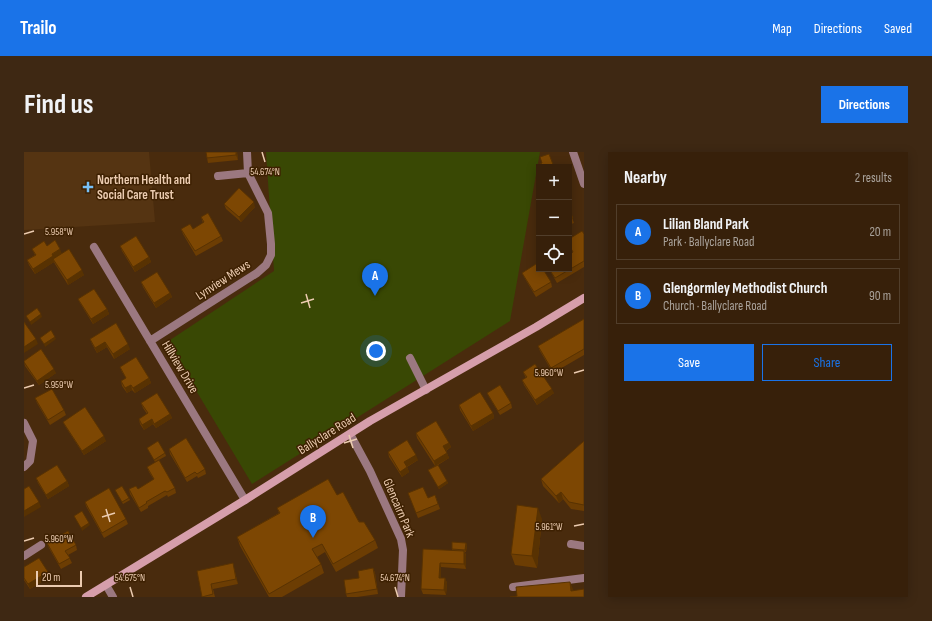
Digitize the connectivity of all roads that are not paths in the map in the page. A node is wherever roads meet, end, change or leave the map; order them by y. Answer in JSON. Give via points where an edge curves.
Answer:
{"nodes":[{"id":1,"x":247,"y":152,"type":"edge"},
{"id":2,"x":573,"y":152,"type":"edge"},
{"id":3,"x":248,"y":173,"type":"junction"},
{"id":4,"x":218,"y":176,"type":"dead end"},
{"id":5,"x":584,"y":184,"type":"edge"},
{"id":6,"x":94,"y":247,"type":"dead end"},
{"id":7,"x":584,"y":298,"type":"edge"},
{"id":8,"x":150,"y":341,"type":"junction"},
{"id":9,"x":410,"y":358,"type":"dead end"},
{"id":10,"x":426,"y":390,"type":"junction"},
{"id":11,"x":24,"y":423,"type":"edge"},
{"id":12,"x":350,"y":434,"type":"junction"},
{"id":13,"x":24,"y":466,"type":"edge"},
{"id":14,"x":245,"y":500,"type":"junction"},
{"id":15,"x":571,"y":544,"type":"dead end"},
{"id":16,"x":41,"y":545,"type":"dead end"},
{"id":17,"x":584,"y":546,"type":"edge"},
{"id":18,"x":24,"y":556,"type":"edge"},
{"id":19,"x":584,"y":578,"type":"edge"},
{"id":20,"x":106,"y":585,"type":"junction"},
{"id":21,"x":512,"y":587,"type":"dead end"},
{"id":22,"x":86,"y":597,"type":"edge"},
{"id":23,"x":113,"y":597,"type":"edge"},
{"id":24,"x":401,"y":597,"type":"edge"}],
"edges":[{"from":1,"to":3,"type":"street","name":"Lynview Mews"},
{"from":2,"to":5,"type":"street"},
{"from":3,"to":4,"type":"street"},
{"from":3,"to":8,"type":"street","name":"Lynview Mews","via":[[268,213],[271,255],[266,265]]},
{"from":6,"to":8,"type":"street","name":"Hillview Drive"},
{"from":7,"to":10,"type":"main road","name":"Ballyclare Road"},
{"from":8,"to":14,"type":"street","name":"Hillview Drive"},
{"from":9,"to":10,"type":"street"},
{"from":10,"to":12,"type":"main road","name":"Ballyclare Road"},
{"from":11,"to":13,"type":"street","via":[[33,441],[30,461]]},
{"from":12,"to":14,"type":"main road","name":"Ballyclare Road"},
{"from":12,"to":24,"type":"street","name":"Glencairn Park","via":[[401,539]]},
{"from":14,"to":20,"type":"main road","name":"Ballyclare Road"},
{"from":15,"to":17,"type":"street"},
{"from":16,"to":18,"type":"street"},
{"from":19,"to":21,"type":"street"},
{"from":20,"to":22,"type":"main road","name":"Ballyclare Road"},
{"from":20,"to":23,"type":"street"}]}
